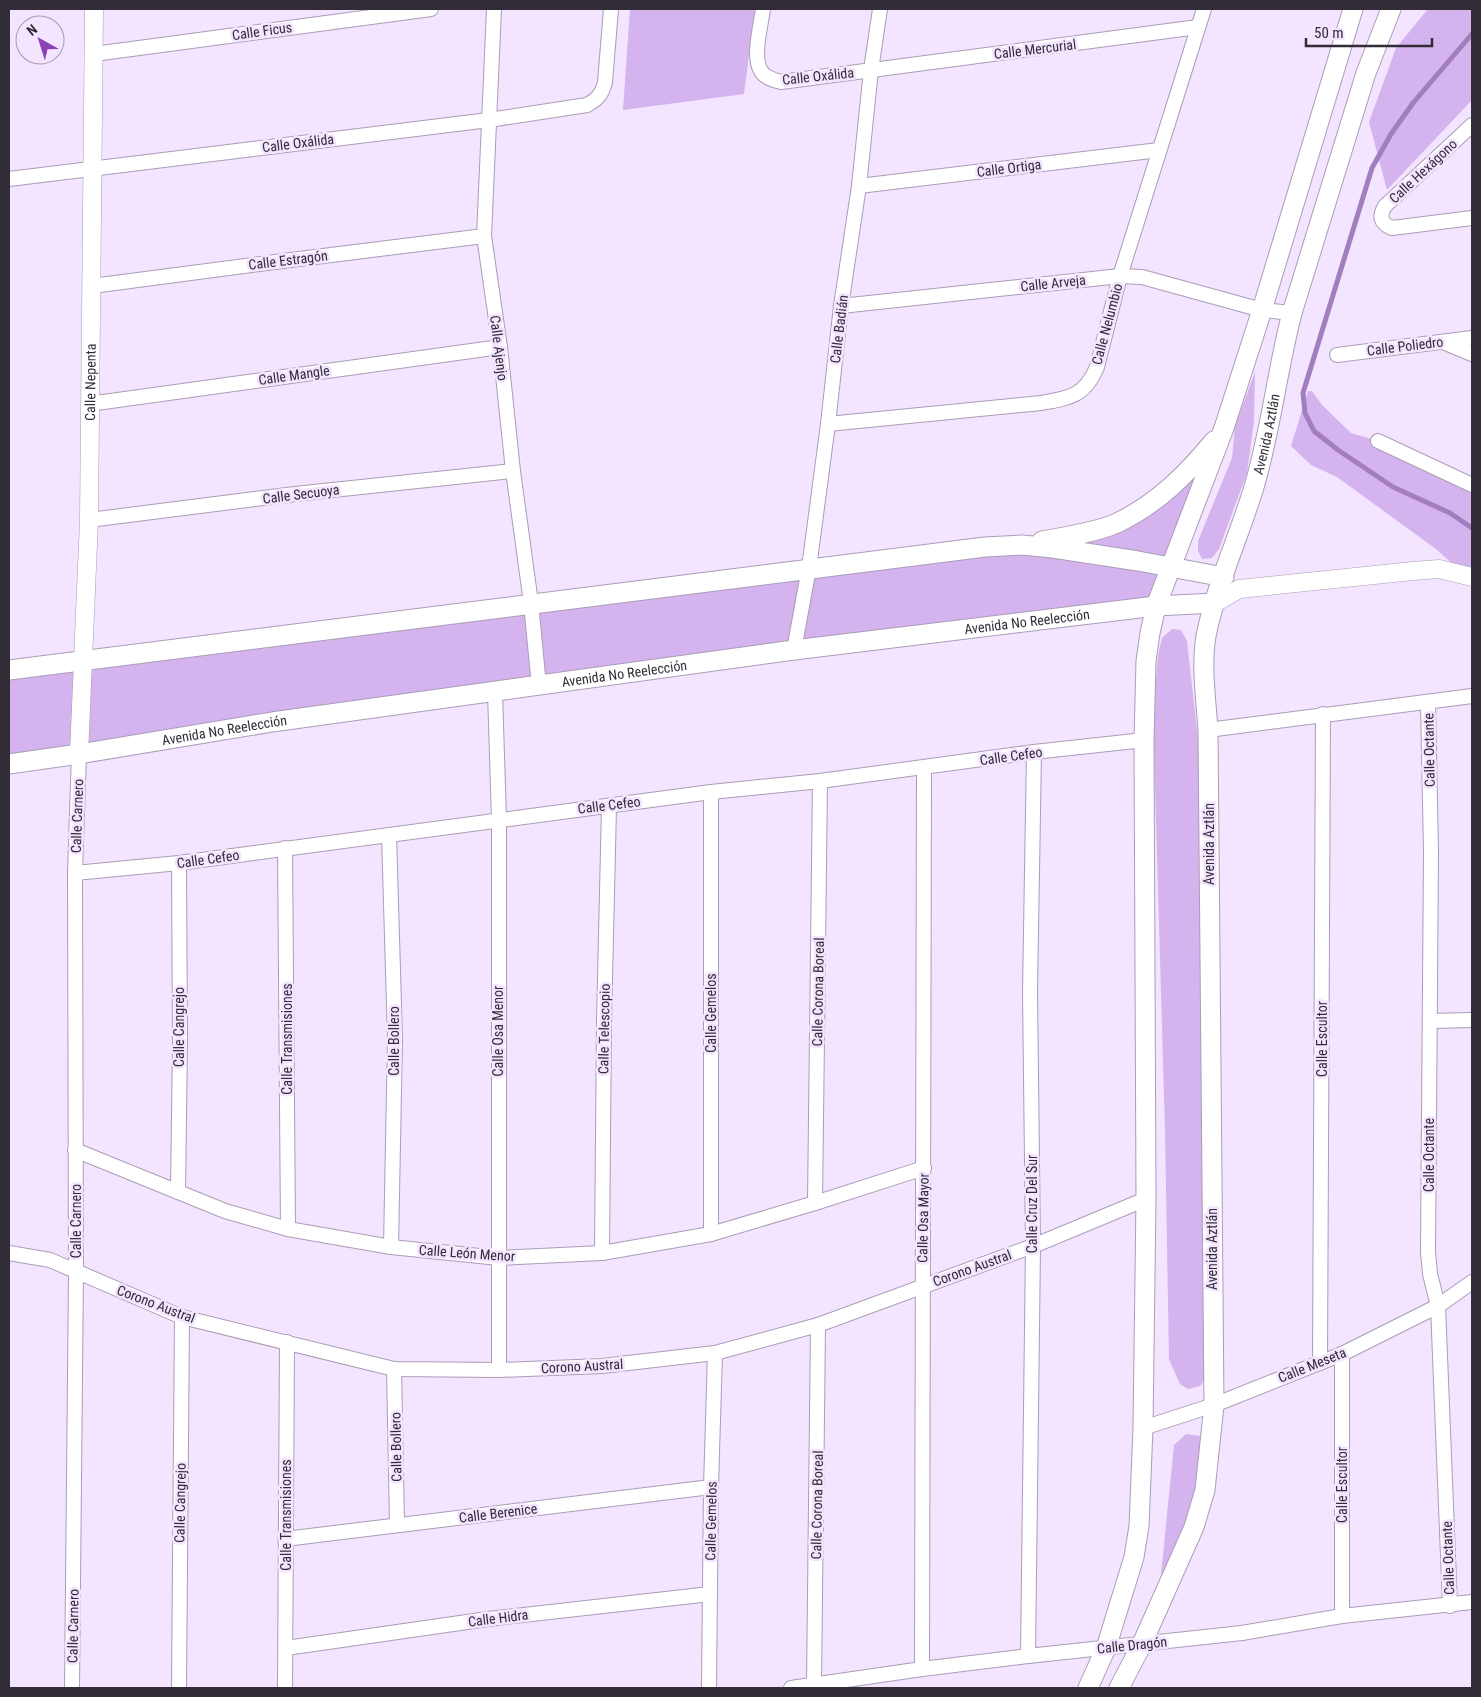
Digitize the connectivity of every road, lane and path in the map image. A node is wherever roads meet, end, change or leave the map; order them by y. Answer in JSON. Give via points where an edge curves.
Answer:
{"nodes":[{"id":1,"x":94,"y":9,"type":"edge"},
{"id":2,"x":431,"y":9,"type":"edge"},
{"id":3,"x":494,"y":9,"type":"edge"},
{"id":4,"x":611,"y":9,"type":"edge"},
{"id":5,"x":763,"y":9,"type":"edge"},
{"id":6,"x":880,"y":9,"type":"edge"},
{"id":7,"x":1204,"y":9,"type":"edge"},
{"id":8,"x":1353,"y":9,"type":"edge"},
{"id":9,"x":1391,"y":9,"type":"edge"},
{"id":10,"x":1198,"y":28,"type":"junction"},
{"id":11,"x":94,"y":54,"type":"junction"},
{"id":12,"x":871,"y":70,"type":"junction"},
{"id":13,"x":490,"y":120,"type":"junction"},
{"id":14,"x":1472,"y":125,"type":"edge"},
{"id":15,"x":1159,"y":150,"type":"junction"},
{"id":16,"x":93,"y":170,"type":"junction"},
{"id":17,"x":9,"y":179,"type":"edge"},
{"id":18,"x":859,"y":186,"type":"junction"},
{"id":19,"x":1472,"y":218,"type":"edge"},
{"id":20,"x":484,"y":236,"type":"junction"},
{"id":21,"x":1120,"y":276,"type":"junction"},
{"id":22,"x":92,"y":286,"type":"junction"},
{"id":23,"x":841,"y":306,"type":"junction"},
{"id":24,"x":1262,"y":310,"type":"junction"},
{"id":25,"x":1292,"y":313,"type":"junction"},
{"id":26,"x":1472,"y":338,"type":"edge"},
{"id":27,"x":1443,"y":342,"type":"junction"},
{"id":28,"x":500,"y":347,"type":"junction"},
{"id":29,"x":1472,"y":354,"type":"edge"},
{"id":30,"x":1338,"y":355,"type":"dead end"},
{"id":31,"x":89,"y":404,"type":"junction"},
{"id":32,"x":828,"y":424,"type":"junction"},
{"id":33,"x":1224,"y":428,"type":"junction"},
{"id":34,"x":1378,"y":441,"type":"dead end"},
{"id":35,"x":513,"y":471,"type":"junction"},
{"id":36,"x":1472,"y":485,"type":"edge"},
{"id":37,"x":89,"y":520,"type":"junction"},
{"id":38,"x":1022,"y":545,"type":"junction"},
{"id":39,"x":1171,"y":567,"type":"junction"},
{"id":40,"x":809,"y":568,"type":"junction"},
{"id":41,"x":1224,"y":577,"type":"junction"},
{"id":42,"x":1469,"y":579,"type":"edge"},
{"id":43,"x":1238,"y":589,"type":"junction"},
{"id":44,"x":531,"y":603,"type":"junction"},
{"id":45,"x":1215,"y":603,"type":"junction"},
{"id":46,"x":1156,"y":606,"type":"junction"},
{"id":47,"x":794,"y":650,"type":"junction"},
{"id":48,"x":84,"y":660,"type":"junction"},
{"id":49,"x":9,"y":670,"type":"edge"},
{"id":50,"x":539,"y":686,"type":"junction"},
{"id":51,"x":495,"y":692,"type":"junction"},
{"id":52,"x":1472,"y":696,"type":"edge"},
{"id":53,"x":1428,"y":702,"type":"junction"},
{"id":54,"x":1322,"y":714,"type":"junction"},
{"id":55,"x":1208,"y":730,"type":"junction"},
{"id":56,"x":1144,"y":740,"type":"junction"},
{"id":57,"x":1034,"y":752,"type":"junction"},
{"id":58,"x":79,"y":754,"type":"junction"},
{"id":59,"x":9,"y":764,"type":"edge"},
{"id":60,"x":924,"y":768,"type":"junction"},
{"id":61,"x":820,"y":781,"type":"junction"},
{"id":62,"x":711,"y":792,"type":"junction"},
{"id":63,"x":609,"y":806,"type":"junction"},
{"id":64,"x":499,"y":819,"type":"junction"},
{"id":65,"x":388,"y":835,"type":"junction"},
{"id":66,"x":285,"y":848,"type":"junction"},
{"id":67,"x":179,"y":863,"type":"junction"},
{"id":68,"x":75,"y":873,"type":"junction"},
{"id":69,"x":1472,"y":1020,"type":"edge"},
{"id":70,"x":1430,"y":1021,"type":"junction"},
{"id":71,"x":75,"y":1150,"type":"junction"},
{"id":72,"x":924,"y":1168,"type":"junction"},
{"id":73,"x":178,"y":1192,"type":"junction"},
{"id":74,"x":1146,"y":1199,"type":"junction"},
{"id":75,"x":815,"y":1204,"type":"junction"},
{"id":76,"x":288,"y":1229,"type":"junction"},
{"id":77,"x":711,"y":1234,"type":"junction"},
{"id":78,"x":391,"y":1246,"type":"junction"},
{"id":79,"x":1033,"y":1246,"type":"junction"},
{"id":80,"x":9,"y":1253,"type":"edge"},
{"id":81,"x":602,"y":1253,"type":"junction"},
{"id":82,"x":499,"y":1258,"type":"junction"},
{"id":83,"x":76,"y":1272,"type":"junction"},
{"id":84,"x":1472,"y":1282,"type":"edge"},
{"id":85,"x":922,"y":1286,"type":"junction"},
{"id":86,"x":1438,"y":1306,"type":"junction"},
{"id":87,"x":182,"y":1317,"type":"junction"},
{"id":88,"x":818,"y":1325,"type":"junction"},
{"id":89,"x":288,"y":1342,"type":"junction"},
{"id":90,"x":715,"y":1354,"type":"junction"},
{"id":91,"x":1342,"y":1354,"type":"junction"},
{"id":92,"x":1320,"y":1363,"type":"junction"},
{"id":93,"x":394,"y":1369,"type":"junction"},
{"id":94,"x":499,"y":1370,"type":"junction"},
{"id":95,"x":1214,"y":1405,"type":"junction"},
{"id":96,"x":1143,"y":1428,"type":"junction"},
{"id":97,"x":711,"y":1487,"type":"junction"},
{"id":98,"x":397,"y":1525,"type":"junction"},
{"id":99,"x":285,"y":1539,"type":"junction"},
{"id":100,"x":710,"y":1594,"type":"junction"},
{"id":101,"x":1472,"y":1602,"type":"edge"},
{"id":102,"x":1450,"y":1606,"type":"junction"},
{"id":103,"x":1342,"y":1616,"type":"junction"},
{"id":104,"x":1142,"y":1644,"type":"junction"},
{"id":105,"x":286,"y":1648,"type":"junction"},
{"id":106,"x":1106,"y":1648,"type":"junction"},
{"id":107,"x":1028,"y":1656,"type":"junction"},
{"id":108,"x":922,"y":1669,"type":"junction"},
{"id":109,"x":814,"y":1685,"type":"junction"},
{"id":110,"x":72,"y":1688,"type":"edge"},
{"id":111,"x":179,"y":1688,"type":"edge"},
{"id":112,"x":285,"y":1688,"type":"edge"},
{"id":113,"x":709,"y":1688,"type":"edge"},
{"id":114,"x":791,"y":1688,"type":"edge"},
{"id":115,"x":1088,"y":1688,"type":"edge"},
{"id":116,"x":1119,"y":1688,"type":"edge"}],
"edges":[{"from":1,"to":11,"type":"street","name":"Calle Nepenta"},
{"from":2,"to":11,"type":"street","name":"Calle Ficus"},
{"from":3,"to":13,"type":"street","name":"Calle Ajenjo"},
{"from":4,"to":13,"type":"street","name":"Calle Oxálida","via":[[604,82],[602,93],[596,100],[587,105]]},
{"from":5,"to":12,"type":"street","name":"Calle Oxálida","via":[[757,63],[762,73],[771,79],[781,82]]},
{"from":6,"to":12,"type":"street","name":"Calle Badián"},
{"from":7,"to":10,"type":"street","name":"Calle Nelumbio"},
{"from":8,"to":24,"type":"main road"},
{"from":9,"to":25,"type":"main road","name":"Avenida Aztlán","via":[[1366,73]]},
{"from":10,"to":12,"type":"street","name":"Calle Mercurial"},
{"from":10,"to":15,"type":"street","name":"Calle Nelumbio"},
{"from":11,"to":16,"type":"street","name":"Calle Nepenta"},
{"from":12,"to":18,"type":"street","name":"Calle Badián"},
{"from":13,"to":16,"type":"street","name":"Calle Oxálida"},
{"from":13,"to":20,"type":"street","name":"Calle Ajenjo"},
{"from":14,"to":19,"type":"street","name":"Calle Hexágono","via":[[1385,206],[1381,220],[1392,228]]},
{"from":15,"to":18,"type":"street","name":"Calle Ortiga"},
{"from":15,"to":21,"type":"street","name":"Calle Nelumbio"},
{"from":16,"to":17,"type":"street","name":"Calle Oxálida"},
{"from":16,"to":22,"type":"street","name":"Calle Nepenta"},
{"from":18,"to":23,"type":"street","name":"Calle Badián"},
{"from":20,"to":22,"type":"street","name":"Calle Estragón"},
{"from":20,"to":28,"type":"street","name":"Calle Ajenjo"},
{"from":21,"to":23,"type":"street","name":"Calle Arveja"},
{"from":21,"to":24,"type":"street","name":"Calle Arveja","via":[[1166,282]]},
{"from":21,"to":32,"type":"street","name":"Calle Nelumbio","via":[[1091,381],[1065,399]]},
{"from":22,"to":31,"type":"street","name":"Calle Nepenta"},
{"from":23,"to":32,"type":"street","name":"Calle Badián"},
{"from":24,"to":25,"type":"street","name":"Calle Arveja"},
{"from":24,"to":33,"type":"main road"},
{"from":25,"to":41,"type":"main road","name":"Avenida Aztlán","via":[[1254,488]]},
{"from":26,"to":27,"type":"street","name":"Calle Poliedro"},
{"from":27,"to":29,"type":"street"},
{"from":27,"to":30,"type":"street","name":"Calle Poliedro"},
{"from":28,"to":31,"type":"street","name":"Calle Mangle"},
{"from":28,"to":35,"type":"street","name":"Calle Ajenjo"},
{"from":31,"to":37,"type":"street","name":"Calle Nepenta"},
{"from":32,"to":40,"type":"street","name":"Calle Badián"},
{"from":33,"to":38,"type":"main road","via":[[1175,485],[1150,504],[1116,523]]},
{"from":33,"to":39,"type":"main road"},
{"from":34,"to":36,"type":"street"},
{"from":35,"to":37,"type":"street","name":"Calle Secuoya"},
{"from":35,"to":44,"type":"street","name":"Calle Ajenjo"},
{"from":37,"to":48,"type":"street","name":"Calle Nepenta"},
{"from":38,"to":39,"type":"main road"},
{"from":38,"to":40,"type":"main road"},
{"from":39,"to":41,"type":"main road"},
{"from":39,"to":46,"type":"main road"},
{"from":40,"to":44,"type":"main road"},
{"from":40,"to":47,"type":"street","name":"Calle Badián"},
{"from":41,"to":43,"type":"street"},
{"from":41,"to":45,"type":"main road","name":"Avenida Aztlán"},
{"from":42,"to":43,"type":"street","name":"Avenida No Reelección","via":[[1439,570],[1413,571]]},
{"from":43,"to":45,"type":"street","name":"Avenida No Reelección"},
{"from":44,"to":48,"type":"main road"},
{"from":44,"to":50,"type":"street","name":"Calle Ajenjo"},
{"from":45,"to":46,"type":"main road","name":"Avenida No Reelección"},
{"from":45,"to":55,"type":"main road","name":"Avenida Aztlán","via":[[1206,637],[1204,677]]},
{"from":46,"to":47,"type":"main road","name":"Avenida No Reelección"},
{"from":46,"to":56,"type":"main road","via":[[1146,661]]},
{"from":47,"to":50,"type":"main road","name":"Avenida No Reelección"},
{"from":48,"to":49,"type":"main road"},
{"from":48,"to":58,"type":"street","name":"Calle Nepenta"},
{"from":50,"to":51,"type":"main road","name":"Avenida No Reelección"},
{"from":51,"to":58,"type":"main road","name":"Avenida No Reelección","via":[[272,722]]},
{"from":51,"to":64,"type":"street","name":"Calle Osa Menor"},
{"from":52,"to":53,"type":"street"},
{"from":53,"to":54,"type":"street"},
{"from":53,"to":70,"type":"street","name":"Calle Octante","via":[[1432,852]]},
{"from":54,"to":55,"type":"street"},
{"from":54,"to":92,"type":"street","name":"Calle Escultor"},
{"from":55,"to":95,"type":"main road","name":"Avenida Aztlán"},
{"from":56,"to":57,"type":"street","name":"Calle Cefeo"},
{"from":56,"to":74,"type":"main road"},
{"from":57,"to":60,"type":"street","name":"Calle Cefeo"},
{"from":57,"to":79,"type":"street","name":"Calle Cruz Del Sur","via":[[1030,991]]},
{"from":58,"to":59,"type":"main road","name":"Avenida No Reelección"},
{"from":58,"to":68,"type":"street","name":"Calle Carnero"},
{"from":60,"to":61,"type":"street","name":"Calle Cefeo"},
{"from":60,"to":72,"type":"street","name":"Calle Osa Mayor"},
{"from":61,"to":62,"type":"street","name":"Calle Cefeo"},
{"from":61,"to":75,"type":"street","name":"Calle Corona Boreal"},
{"from":62,"to":63,"type":"street","name":"Calle Cefeo"},
{"from":62,"to":77,"type":"street","name":"Calle Gemelos"},
{"from":63,"to":64,"type":"street","name":"Calle Cefeo"},
{"from":63,"to":81,"type":"street","name":"Calle Telescopio"},
{"from":64,"to":65,"type":"street","name":"Calle Cefeo"},
{"from":64,"to":82,"type":"street","name":"Calle Osa Menor"},
{"from":65,"to":66,"type":"street","name":"Calle Cefeo"},
{"from":65,"to":78,"type":"street","name":"Calle Bollero","via":[[395,1039]]},
{"from":66,"to":67,"type":"street","name":"Calle Cefeo"},
{"from":66,"to":76,"type":"street","name":"Calle Transmisiones"},
{"from":67,"to":68,"type":"street","name":"Calle Cefeo"},
{"from":67,"to":73,"type":"street","name":"Calle Cangrejo"},
{"from":68,"to":71,"type":"street","name":"Calle Carnero"},
{"from":69,"to":70,"type":"street"},
{"from":70,"to":86,"type":"street","name":"Calle Octante","via":[[1428,1252]]},
{"from":71,"to":73,"type":"street","name":"Calle León Menor"},
{"from":71,"to":83,"type":"street","name":"Calle Carnero"},
{"from":72,"to":75,"type":"street","name":"Calle León Menor"},
{"from":72,"to":85,"type":"street","name":"Calle Osa Mayor"},
{"from":73,"to":76,"type":"street","name":"Calle León Menor"},
{"from":74,"to":79,"type":"street","name":"Corono Austral"},
{"from":74,"to":96,"type":"main road"},
{"from":75,"to":77,"type":"street","name":"Calle León Menor"},
{"from":76,"to":78,"type":"street","name":"Calle León Menor"},
{"from":77,"to":81,"type":"street","name":"Calle León Menor"},
{"from":78,"to":82,"type":"street","name":"Calle León Menor"},
{"from":79,"to":85,"type":"street","name":"Corono Austral"},
{"from":79,"to":107,"type":"street","name":"Calle Cruz Del Sur"},
{"from":80,"to":83,"type":"street","name":"Corono Austral","via":[[50,1260]]},
{"from":81,"to":82,"type":"street","name":"Calle León Menor"},
{"from":82,"to":94,"type":"street","name":"Calle Osa Menor"},
{"from":83,"to":87,"type":"street","name":"Corono Austral"},
{"from":83,"to":110,"type":"street","name":"Calle Carnero"},
{"from":84,"to":86,"type":"street","name":"Calle Meseta"},
{"from":85,"to":88,"type":"street","name":"Corono Austral"},
{"from":85,"to":108,"type":"street","name":"Calle Osa Mayor"},
{"from":86,"to":91,"type":"street","name":"Calle Meseta"},
{"from":86,"to":102,"type":"street","name":"Calle Octante"},
{"from":87,"to":89,"type":"street","name":"Corono Austral"},
{"from":87,"to":111,"type":"street","name":"Calle Cangrejo"},
{"from":88,"to":90,"type":"street","name":"Corono Austral"},
{"from":88,"to":109,"type":"street","name":"Calle Corona Boreal"},
{"from":89,"to":93,"type":"street","name":"Corono Austral"},
{"from":89,"to":99,"type":"street","name":"Calle Transmisiones"},
{"from":90,"to":94,"type":"street","name":"Corono Austral","via":[[602,1366]]},
{"from":90,"to":97,"type":"street","name":"Calle Gemelos"},
{"from":91,"to":92,"type":"street","name":"Calle Meseta"},
{"from":91,"to":103,"type":"street","name":"Calle Escultor"},
{"from":92,"to":95,"type":"street","name":"Calle Meseta"},
{"from":93,"to":94,"type":"street","name":"Corono Austral"},
{"from":93,"to":98,"type":"street","name":"Calle Bollero"},
{"from":95,"to":96,"type":"street","name":"Calle Meseta"},
{"from":95,"to":104,"type":"main road","name":"Avenida Aztlán","via":[[1205,1490],[1194,1527]]},
{"from":96,"to":106,"type":"main road","via":[[1139,1526],[1134,1557]]},
{"from":97,"to":98,"type":"street","name":"Calle Berenice"},
{"from":97,"to":100,"type":"street","name":"Calle Gemelos"},
{"from":98,"to":99,"type":"street","name":"Calle Berenice"},
{"from":99,"to":105,"type":"street","name":"Calle Transmisiones"},
{"from":100,"to":105,"type":"street","name":"Calle Hidra","via":[[488,1619]]},
{"from":100,"to":113,"type":"street","name":"Calle Gemelos"},
{"from":101,"to":102,"type":"street","name":"Calle Dragón"},
{"from":102,"to":103,"type":"street","name":"Calle Dragón"},
{"from":103,"to":104,"type":"street","name":"Calle Dragón","via":[[1242,1633]]},
{"from":104,"to":106,"type":"street","name":"Calle Dragón"},
{"from":104,"to":116,"type":"main road","name":"Avenida Aztlán"},
{"from":105,"to":112,"type":"street","name":"Calle Transmisiones"},
{"from":106,"to":107,"type":"street","name":"Calle Dragón"},
{"from":106,"to":115,"type":"main road"},
{"from":107,"to":108,"type":"street","name":"Calle Dragón"},
{"from":108,"to":109,"type":"street","name":"Calle Dragón"},
{"from":109,"to":114,"type":"street","name":"Calle Dragón"}]}
